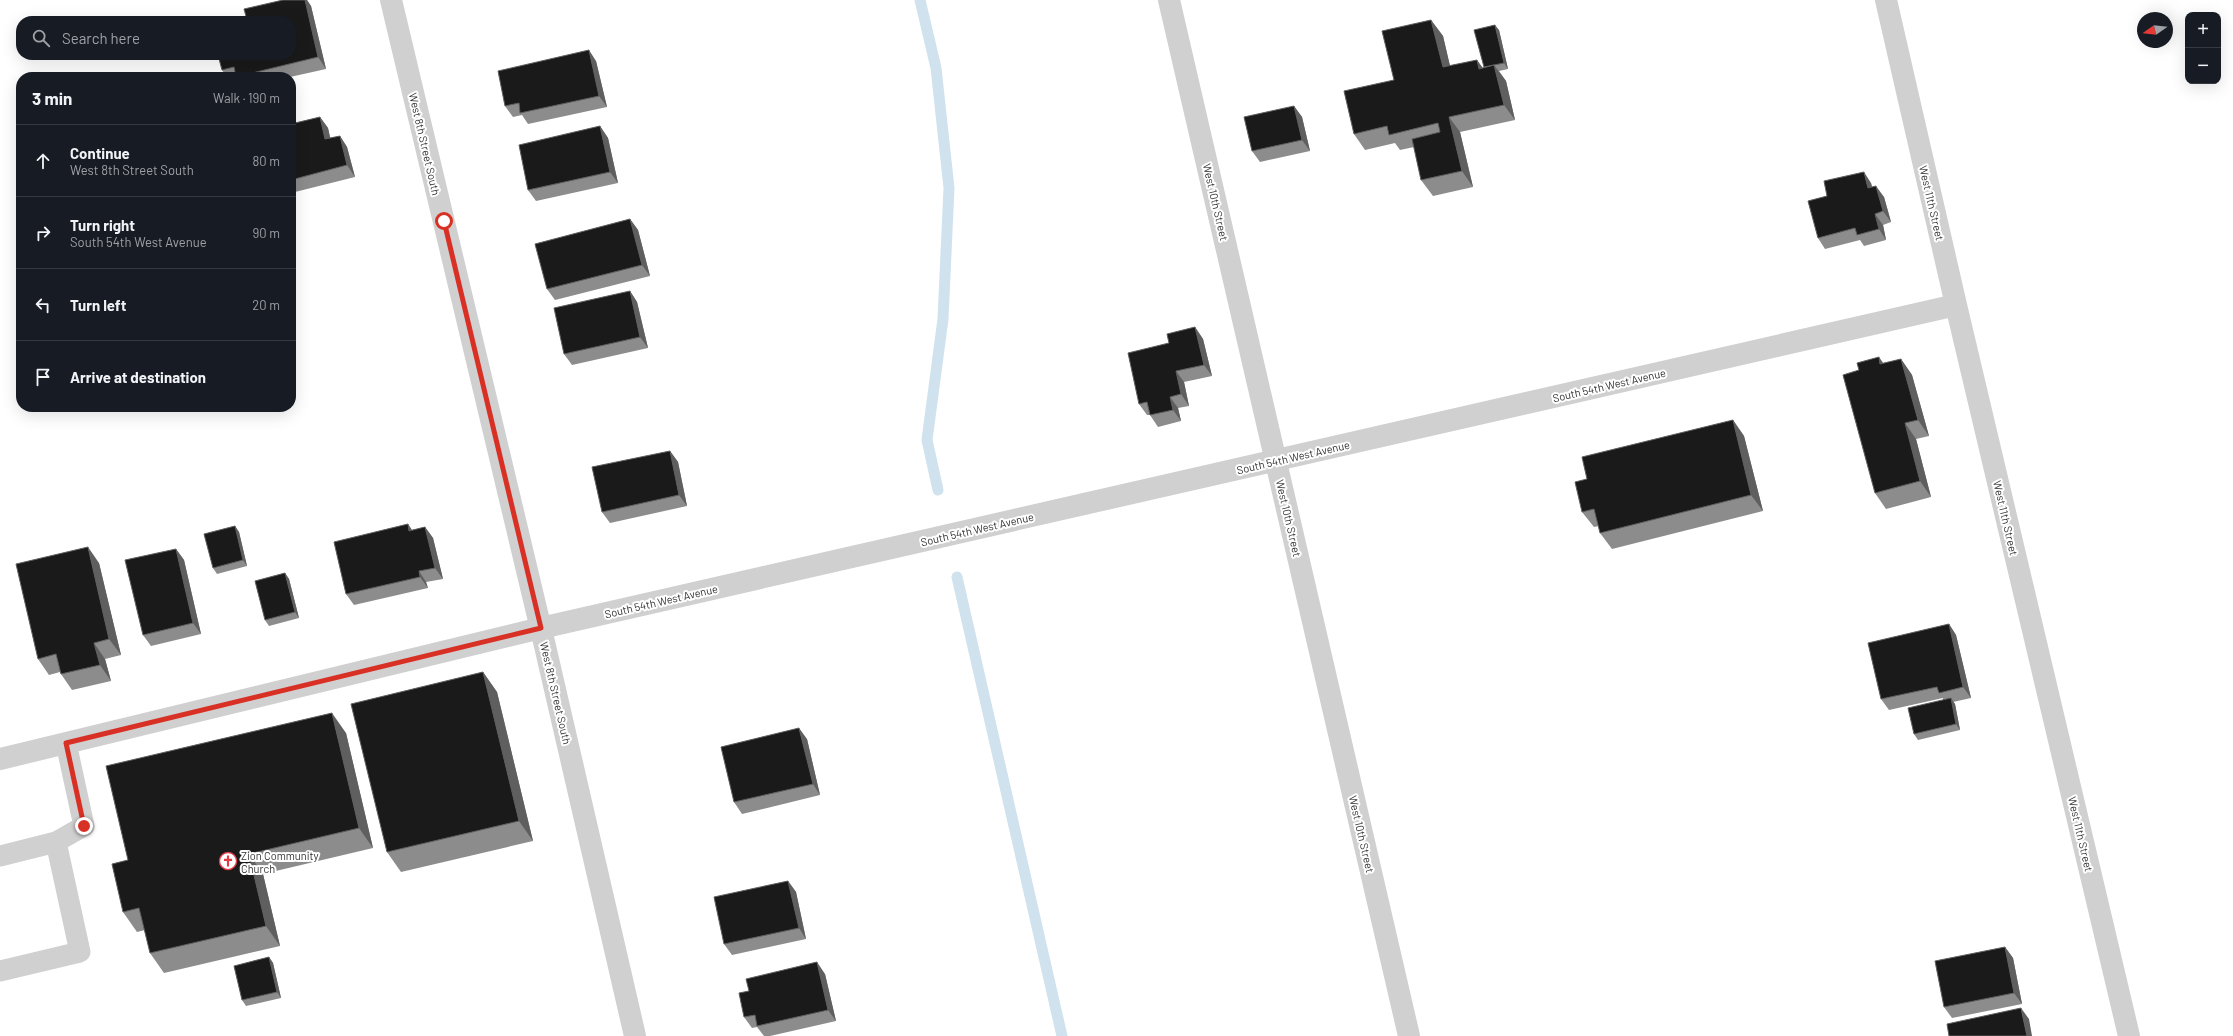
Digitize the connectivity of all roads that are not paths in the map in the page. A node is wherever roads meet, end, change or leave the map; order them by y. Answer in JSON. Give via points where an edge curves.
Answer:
{"nodes":[{"id":1,"x":391,"y":0,"type":"edge"},
{"id":2,"x":1169,"y":0,"type":"edge"},
{"id":3,"x":1886,"y":0,"type":"edge"},
{"id":4,"x":1956,"y":305,"type":"junction"},
{"id":5,"x":1276,"y":461,"type":"junction"},
{"id":6,"x":541,"y":628,"type":"junction"},
{"id":7,"x":66,"y":743,"type":"junction"},
{"id":8,"x":0,"y":759,"type":"edge"},
{"id":9,"x":56,"y":842,"type":"junction"},
{"id":10,"x":0,"y":856,"type":"edge"},
{"id":11,"x":0,"y":971,"type":"edge"},
{"id":12,"x":635,"y":1036,"type":"edge"},
{"id":13,"x":1409,"y":1036,"type":"edge"},
{"id":14,"x":2129,"y":1036,"type":"edge"}],
"edges":[{"from":1,"to":6,"type":"street","name":"West 8th Street South"},
{"from":2,"to":5,"type":"street","name":"West 10th Street"},
{"from":3,"to":4,"type":"street","name":"West 11th Street"},
{"from":4,"to":5,"type":"street","name":"South 54th West Avenue"},
{"from":4,"to":14,"type":"street","name":"West 11th Street"},
{"from":5,"to":6,"type":"street","name":"South 54th West Avenue"},
{"from":5,"to":13,"type":"street","name":"West 10th Street"},
{"from":6,"to":7,"type":"street","name":"South 54th West Avenue"},
{"from":6,"to":12,"type":"street","name":"West 8th Street South"},
{"from":7,"to":8,"type":"street","name":"South 54th West Avenue"},
{"from":7,"to":9,"type":"lane","via":[[84,826]]},
{"from":9,"to":10,"type":"lane"},
{"from":9,"to":11,"type":"lane","via":[[80,952]]}]}
